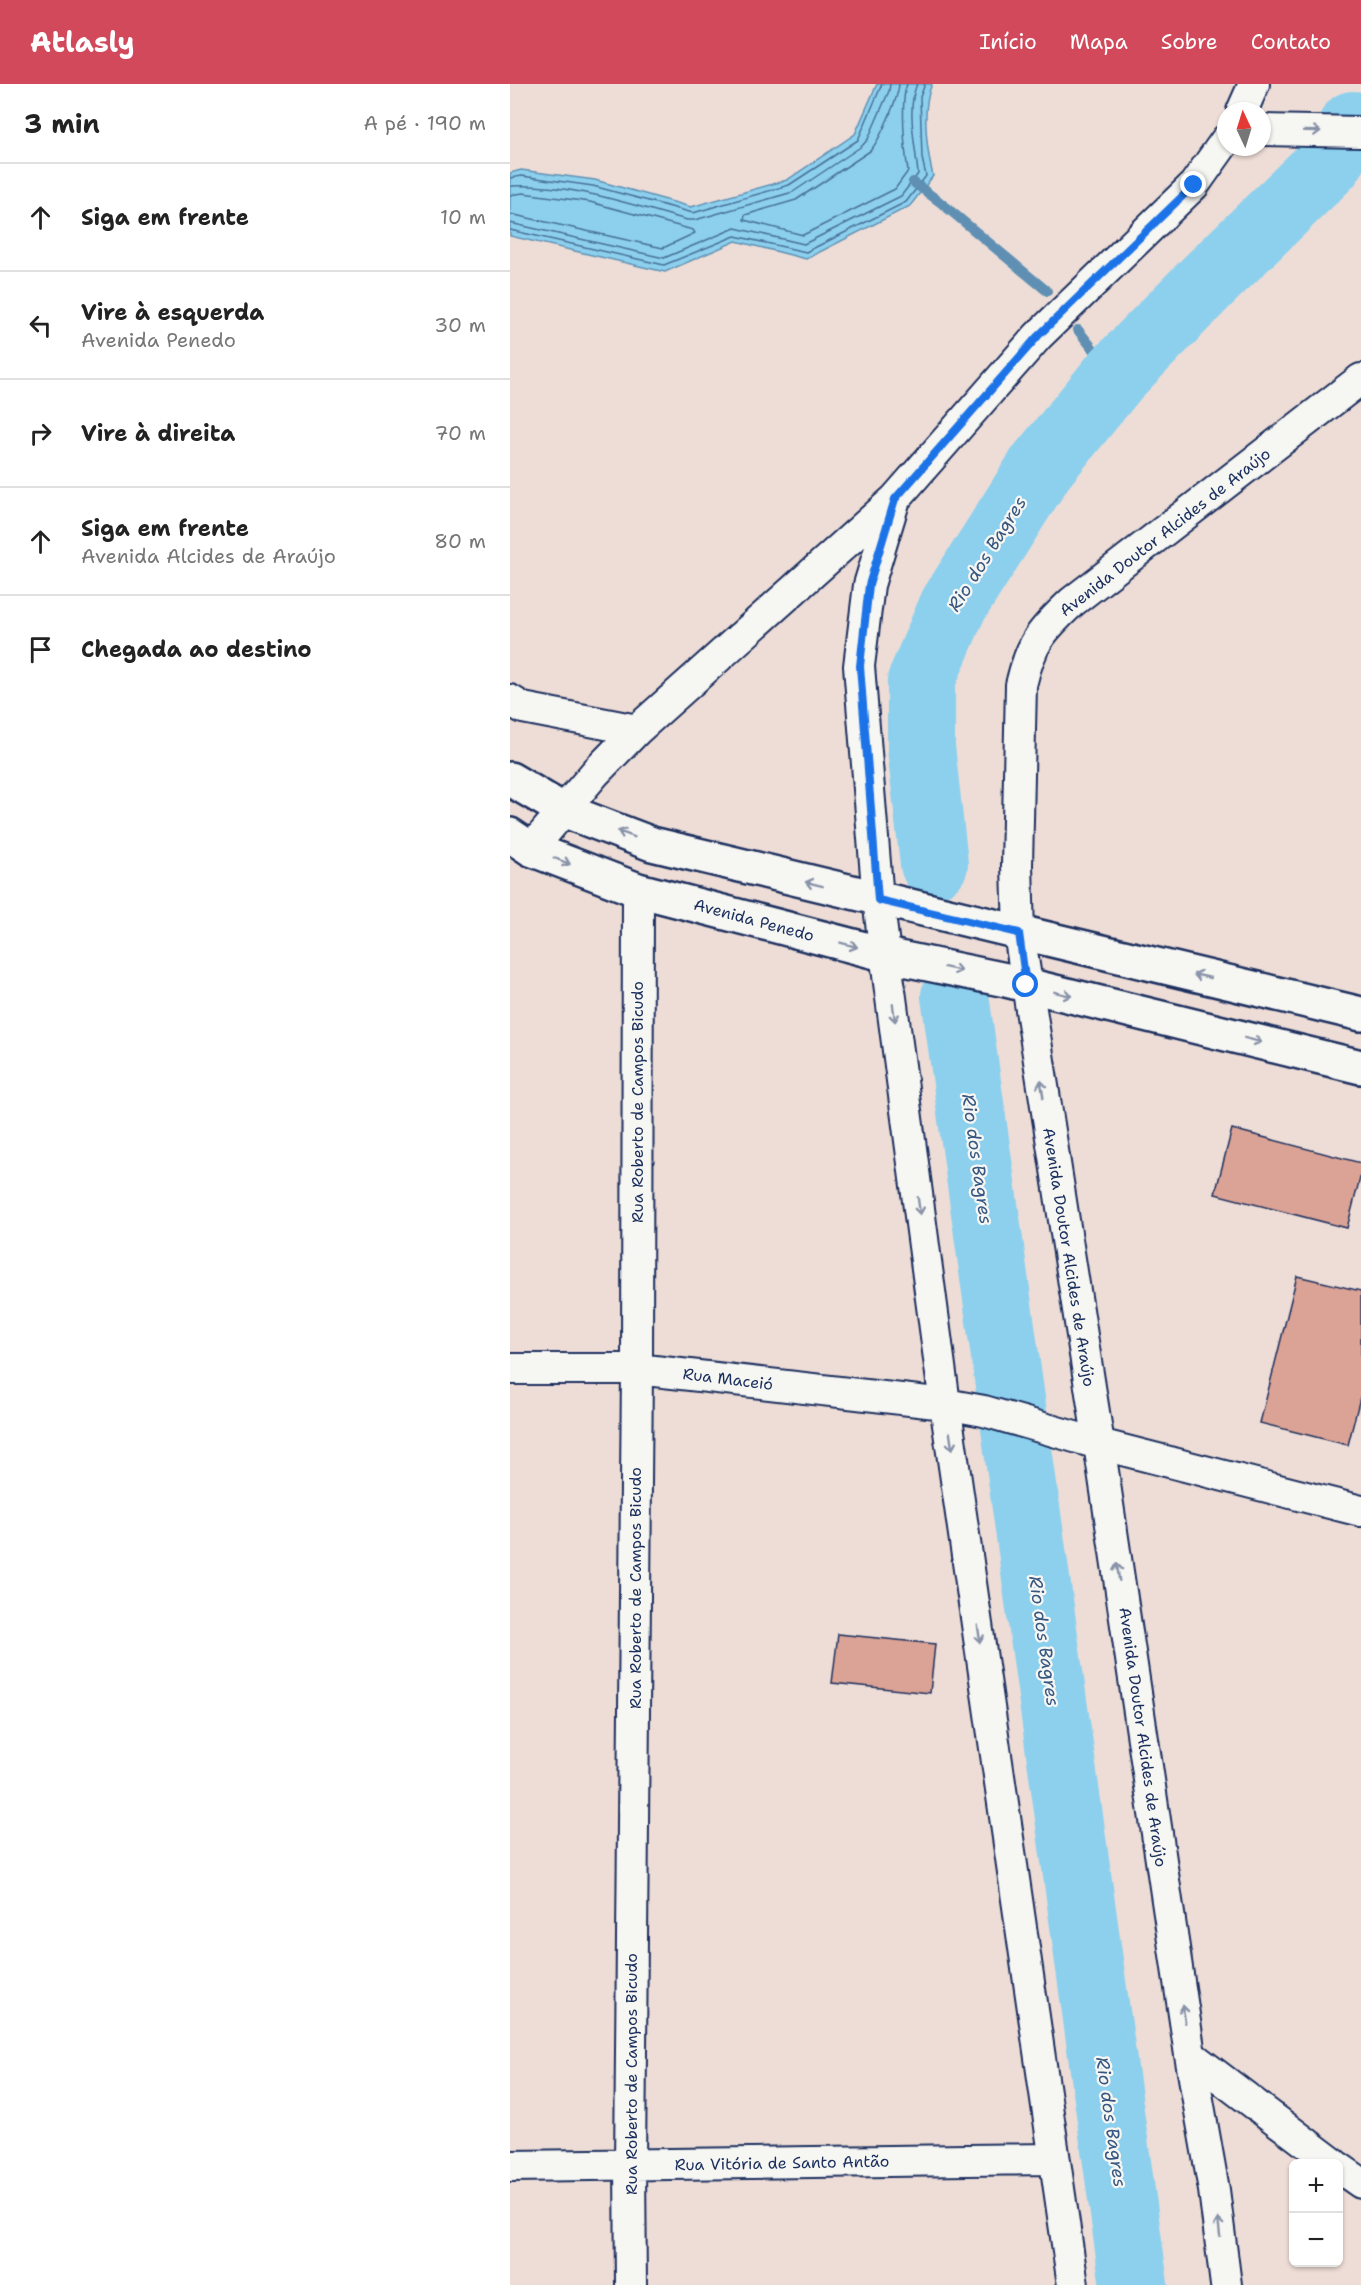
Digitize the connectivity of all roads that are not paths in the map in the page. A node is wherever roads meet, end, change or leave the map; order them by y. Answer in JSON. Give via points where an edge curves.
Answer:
{"nodes":[{"id":1,"x":1254,"y":84,"type":"edge"},
{"id":2,"x":1246,"y":102,"type":"edge"},
{"id":3,"x":1271,"y":130,"type":"edge"},
{"id":4,"x":1361,"y":132,"type":"edge"},
{"id":5,"x":1217,"y":153,"type":"edge"},
{"id":6,"x":1361,"y":379,"type":"edge"},
{"id":7,"x":895,"y":499,"type":"junction"},
{"id":8,"x":510,"y":700,"type":"edge"},
{"id":9,"x":637,"y":730,"type":"junction"},
{"id":10,"x":510,"y":779,"type":"edge"},
{"id":11,"x":563,"y":810,"type":"junction"},
{"id":12,"x":520,"y":842,"type":"edge"},
{"id":13,"x":638,"y":890,"type":"junction"},
{"id":14,"x":885,"y":901,"type":"junction"},
{"id":15,"x":1009,"y":930,"type":"junction"},
{"id":16,"x":893,"y":956,"type":"junction"},
{"id":17,"x":1016,"y":982,"type":"junction"},
{"id":18,"x":1361,"y":1014,"type":"edge"},
{"id":19,"x":1361,"y":1067,"type":"edge"},
{"id":20,"x":510,"y":1369,"type":"edge"},
{"id":21,"x":637,"y":1369,"type":"junction"},
{"id":22,"x":945,"y":1404,"type":"junction"},
{"id":23,"x":1087,"y":1440,"type":"junction"},
{"id":24,"x":1361,"y":1511,"type":"edge"},
{"id":25,"x":1190,"y":2055,"type":"junction"},
{"id":26,"x":1054,"y":2158,"type":"junction"},
{"id":27,"x":1329,"y":2159,"type":"edge"},
{"id":28,"x":630,"y":2165,"type":"junction"},
{"id":29,"x":510,"y":2166,"type":"edge"},
{"id":30,"x":1343,"y":2170,"type":"edge"},
{"id":31,"x":1361,"y":2183,"type":"edge"},
{"id":32,"x":631,"y":2285,"type":"edge"},
{"id":33,"x":1073,"y":2285,"type":"edge"},
{"id":34,"x":1226,"y":2285,"type":"edge"}],
"edges":[{"from":1,"to":2,"type":"street"},
{"from":3,"to":4,"type":"street","one_way":true},
{"from":5,"to":7,"type":"street","via":[[1194,185],[1038,336]]},
{"from":6,"to":15,"type":"street","name":"Avenida Doutor Alcides de Araújo","via":[[1072,602],[1044,629],[1027,659],[1022,685],[1017,865]]},
{"from":7,"to":9,"type":"street"},
{"from":7,"to":14,"type":"street","via":[[869,585],[860,666]]},
{"from":8,"to":9,"type":"street","via":[[523,708]]},
{"from":9,"to":11,"type":"street"},
{"from":10,"to":11,"type":"street"},
{"from":11,"to":12,"type":"street"},
{"from":14,"to":11,"type":"street","one_way":true,"via":[[652,844]]},
{"from":12,"to":13,"type":"street","name":"Avenida Penedo","one_way":true},
{"from":13,"to":16,"type":"street","name":"Avenida Penedo","one_way":true},
{"from":13,"to":21,"type":"street","name":"Rua Roberto de Campos Bicudo"},
{"from":14,"to":15,"type":"street"},
{"from":14,"to":16,"type":"street"},
{"from":15,"to":17,"type":"street","name":"Avenida Doutor Alcides de Araújo"},
{"from":18,"to":15,"type":"street","one_way":true},
{"from":16,"to":17,"type":"street","name":"Avenida Penedo","one_way":true},
{"from":16,"to":22,"type":"street","one_way":true},
{"from":17,"to":19,"type":"street","name":"Avenida Penedo","one_way":true},
{"from":23,"to":17,"type":"street","name":"Avenida Doutor Alcides de Araújo","one_way":true},
{"from":20,"to":21,"type":"street","name":"Rua Maceió"},
{"from":21,"to":22,"type":"street","name":"Rua Maceió"},
{"from":21,"to":28,"type":"street","name":"Rua Roberto de Campos Bicudo"},
{"from":22,"to":23,"type":"street","name":"Rua Maceió"},
{"from":22,"to":26,"type":"street","one_way":true},
{"from":23,"to":24,"type":"street","name":"Rua Maceió"},
{"from":25,"to":23,"type":"street","name":"Avenida Doutor Alcides de Araújo","one_way":true},
{"from":25,"to":27,"type":"street"},
{"from":34,"to":25,"type":"street","name":"Avenida Doutor Alcides de Araújo","one_way":true},
{"from":26,"to":28,"type":"street","name":"Rua Vitória de Santo Antão"},
{"from":26,"to":33,"type":"street"},
{"from":28,"to":29,"type":"street","name":"Rua Vitória de Santo Antão"},
{"from":28,"to":32,"type":"street","name":"Rua Roberto de Campos Bicudo"},
{"from":30,"to":31,"type":"street"}]}
